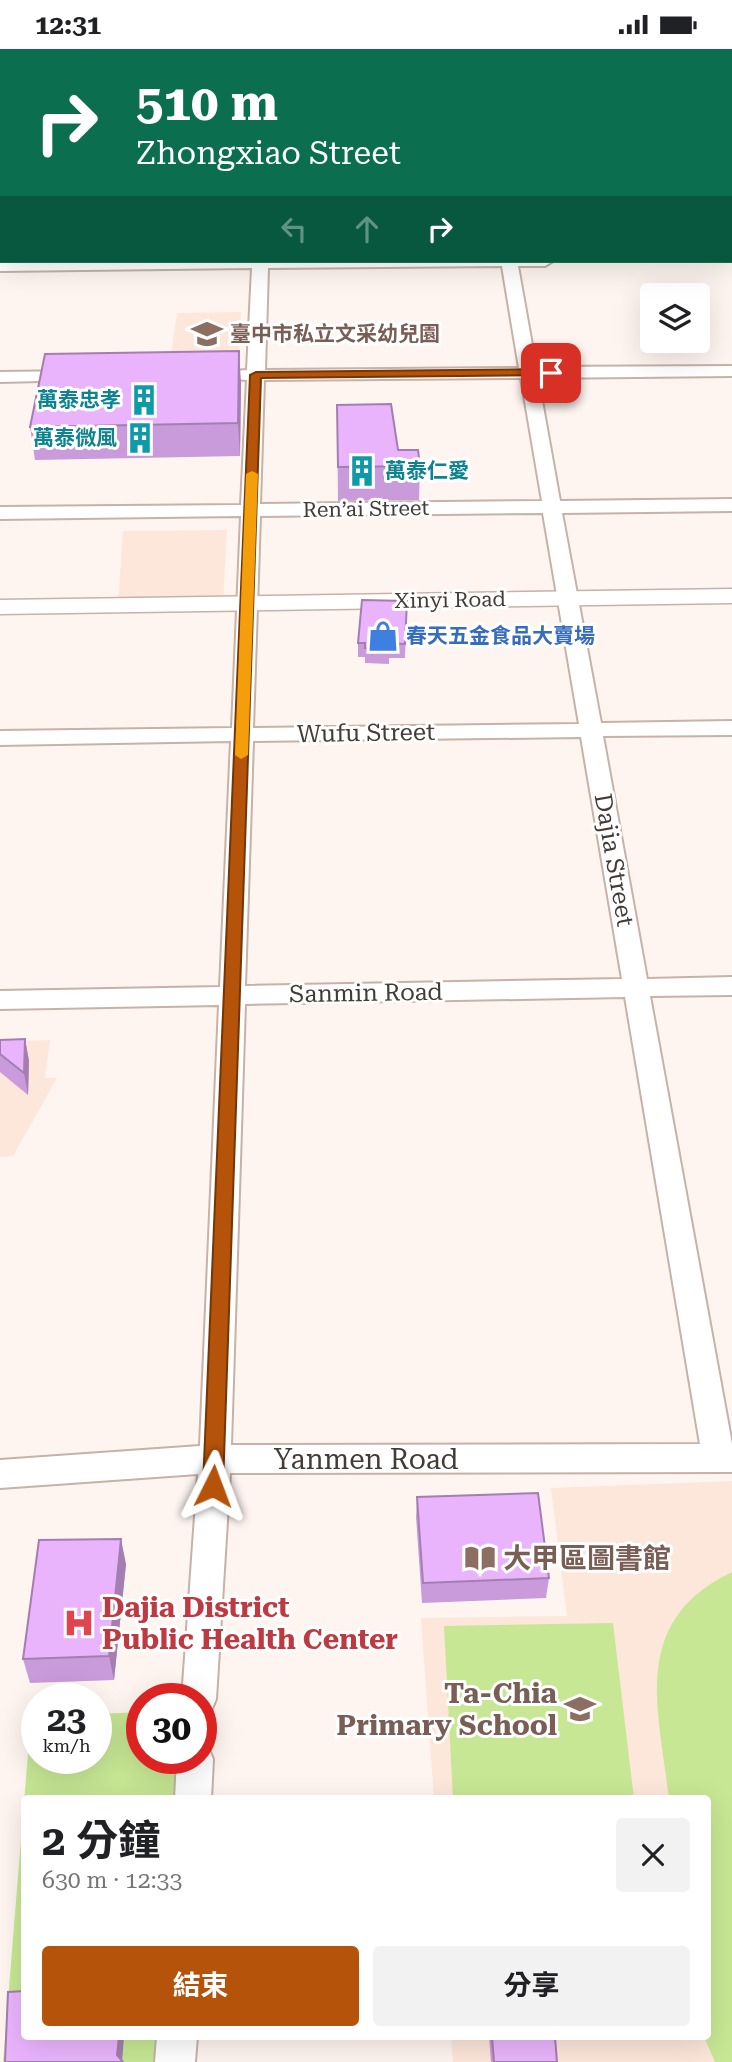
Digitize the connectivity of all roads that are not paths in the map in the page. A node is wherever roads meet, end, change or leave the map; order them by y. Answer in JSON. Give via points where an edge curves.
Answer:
{"nodes":[{"id":1,"x":343,"y":263,"type":"edge"},
{"id":2,"x":509,"y":263,"type":"edge"},
{"id":3,"x":260,"y":264,"type":"junction"},
{"id":4,"x":2,"y":268,"type":"edge"},
{"id":5,"x":732,"y":371,"type":"edge"},
{"id":6,"x":529,"y":373,"type":"junction"},
{"id":7,"x":215,"y":375,"type":"edge"},
{"id":8,"x":256,"y":375,"type":"junction"},
{"id":9,"x":94,"y":376,"type":"edge"},
{"id":10,"x":0,"y":377,"type":"edge"},
{"id":11,"x":732,"y":505,"type":"edge"},
{"id":12,"x":552,"y":507,"type":"junction"},
{"id":13,"x":251,"y":510,"type":"junction"},
{"id":14,"x":0,"y":513,"type":"edge"},
{"id":15,"x":732,"y":596,"type":"edge"},
{"id":16,"x":568,"y":598,"type":"junction"},
{"id":17,"x":247,"y":603,"type":"junction"},
{"id":18,"x":0,"y":607,"type":"edge"},
{"id":19,"x":732,"y":728,"type":"edge"},
{"id":20,"x":591,"y":730,"type":"junction"},
{"id":21,"x":242,"y":735,"type":"junction"},
{"id":22,"x":0,"y":738,"type":"edge"},
{"id":23,"x":732,"y":986,"type":"edge"},
{"id":24,"x":636,"y":988,"type":"junction"},
{"id":25,"x":232,"y":995,"type":"junction"},
{"id":26,"x":0,"y":1000,"type":"edge"},
{"id":27,"x":725,"y":1458,"type":"edge"},
{"id":28,"x":215,"y":1459,"type":"junction"},
{"id":29,"x":0,"y":1474,"type":"edge"},
{"id":30,"x":200,"y":1683,"type":"edge"},
{"id":31,"x":194,"y":1774,"type":"edge"},
{"id":32,"x":192,"y":1795,"type":"edge"},
{"id":33,"x":177,"y":2040,"type":"edge"},
{"id":34,"x":175,"y":2062,"type":"edge"}],
"edges":[{"from":1,"to":3,"type":"street"},
{"from":2,"to":6,"type":"street","name":"Dajia Street"},
{"from":3,"to":4,"type":"street"},
{"from":3,"to":8,"type":"street"},
{"from":5,"to":6,"type":"street"},
{"from":6,"to":8,"type":"street"},
{"from":6,"to":12,"type":"street","name":"Dajia Street"},
{"from":7,"to":8,"type":"street"},
{"from":8,"to":13,"type":"street"},
{"from":9,"to":10,"type":"street"},
{"from":11,"to":12,"type":"street","name":"Ren’ai Street"},
{"from":12,"to":13,"type":"street","name":"Ren’ai Street"},
{"from":12,"to":16,"type":"street","name":"Dajia Street"},
{"from":13,"to":14,"type":"street","name":"Ren’ai Street"},
{"from":13,"to":17,"type":"street"},
{"from":15,"to":16,"type":"street","name":"Xinyi Road"},
{"from":16,"to":17,"type":"street","name":"Xinyi Road"},
{"from":16,"to":20,"type":"street","name":"Dajia Street"},
{"from":17,"to":18,"type":"street","name":"Xinyi Road"},
{"from":17,"to":21,"type":"street"},
{"from":19,"to":20,"type":"street","name":"Wufu Street"},
{"from":20,"to":21,"type":"street","name":"Wufu Street"},
{"from":20,"to":24,"type":"street","name":"Dajia Street"},
{"from":21,"to":22,"type":"street","name":"Wufu Street"},
{"from":21,"to":25,"type":"street"},
{"from":23,"to":24,"type":"street","name":"Sanmin Road"},
{"from":24,"to":25,"type":"street","name":"Sanmin Road"},
{"from":24,"to":27,"type":"street","name":"Dajia Street"},
{"from":25,"to":26,"type":"street","name":"Sanmin Road"},
{"from":25,"to":28,"type":"street"},
{"from":27,"to":28,"type":"street","name":"Yanmen Road"},
{"from":28,"to":29,"type":"street","name":"Yanmen Road"},
{"from":28,"to":30,"type":"street"},
{"from":31,"to":32,"type":"street"},
{"from":33,"to":34,"type":"street"}]}
